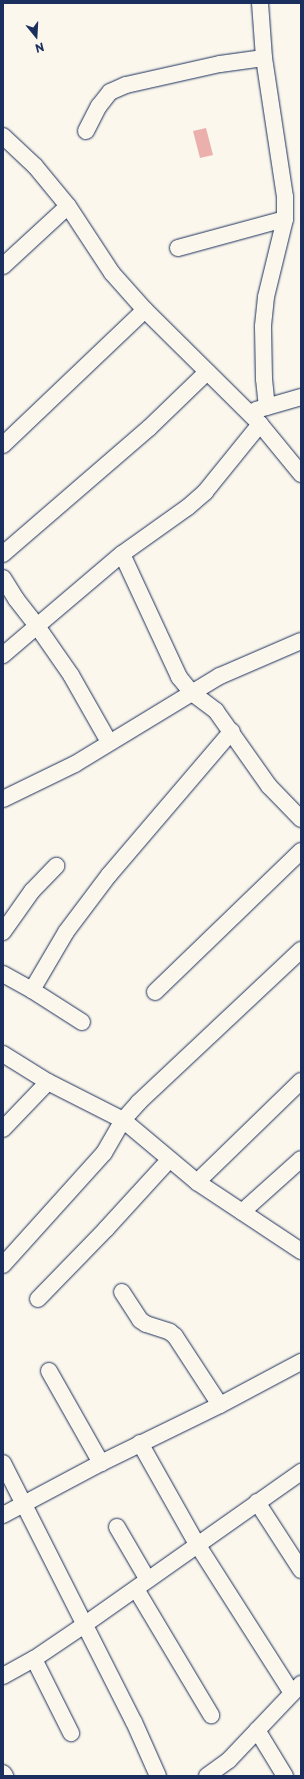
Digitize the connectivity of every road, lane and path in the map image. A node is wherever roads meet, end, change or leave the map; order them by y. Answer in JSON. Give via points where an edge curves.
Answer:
{"nodes":[{"id":1,"x":260,"y":3,"type":"edge"},
{"id":2,"x":264,"y":58,"type":"junction"},
{"id":3,"x":86,"y":131,"type":"dead end"},
{"id":4,"x":3,"y":136,"type":"edge"},
{"id":5,"x":68,"y":206,"type":"junction"},
{"id":6,"x":285,"y":219,"type":"junction"},
{"id":7,"x":178,"y":248,"type":"dead end"},
{"id":8,"x":3,"y":266,"type":"edge"},
{"id":9,"x":145,"y":310,"type":"junction"},
{"id":10,"x":207,"y":372,"type":"junction"},
{"id":11,"x":301,"y":398,"type":"edge"},
{"id":12,"x":267,"y":407,"type":"junction"},
{"id":13,"x":247,"y":412,"type":"junction"},
{"id":14,"x":260,"y":424,"type":"junction"},
{"id":15,"x":3,"y":445,"type":"edge"},
{"id":16,"x":301,"y":474,"type":"edge"},
{"id":17,"x":3,"y":554,"type":"edge"},
{"id":18,"x":122,"y":554,"type":"junction"},
{"id":19,"x":3,"y":578,"type":"edge"},
{"id":20,"x":37,"y":626,"type":"junction"},
{"id":21,"x":301,"y":641,"type":"edge"},
{"id":22,"x":3,"y":655,"type":"edge"},
{"id":23,"x":191,"y":692,"type":"junction"},
{"id":24,"x":232,"y":731,"type":"junction"},
{"id":25,"x":109,"y":742,"type":"junction"},
{"id":26,"x":3,"y":799,"type":"edge"},
{"id":27,"x":301,"y":819,"type":"edge"},
{"id":28,"x":301,"y":851,"type":"edge"},
{"id":29,"x":56,"y":866,"type":"dead end"},
{"id":30,"x":3,"y":932,"type":"edge"},
{"id":31,"x":301,"y":950,"type":"edge"},
{"id":32,"x":3,"y":974,"type":"edge"},
{"id":33,"x":32,"y":990,"type":"junction"},
{"id":34,"x":155,"y":992,"type":"dead end"},
{"id":35,"x":82,"y":1022,"type":"dead end"},
{"id":36,"x":3,"y":1054,"type":"edge"},
{"id":37,"x":301,"y":1081,"type":"edge"},
{"id":38,"x":48,"y":1082,"type":"junction"},
{"id":39,"x":123,"y":1120,"type":"junction"},
{"id":40,"x":3,"y":1129,"type":"edge"},
{"id":41,"x":301,"y":1159,"type":"edge"},
{"id":42,"x":169,"y":1160,"type":"junction"},
{"id":43,"x":197,"y":1182,"type":"junction"},
{"id":44,"x":242,"y":1212,"type":"junction"},
{"id":45,"x":301,"y":1251,"type":"edge"},
{"id":46,"x":3,"y":1265,"type":"edge"},
{"id":47,"x":122,"y":1292,"type":"dead end"},
{"id":48,"x":38,"y":1298,"type":"dead end"},
{"id":49,"x":301,"y":1362,"type":"edge"},
{"id":50,"x":49,"y":1371,"type":"dead end"},
{"id":51,"x":220,"y":1405,"type":"junction"},
{"id":52,"x":140,"y":1443,"type":"junction"},
{"id":53,"x":3,"y":1463,"type":"edge"},
{"id":54,"x":101,"y":1463,"type":"junction"},
{"id":55,"x":301,"y":1472,"type":"edge"},
{"id":56,"x":257,"y":1502,"type":"junction"},
{"id":57,"x":24,"y":1505,"type":"junction"},
{"id":58,"x":3,"y":1515,"type":"edge"},
{"id":59,"x":117,"y":1527,"type":"dead end"},
{"id":60,"x":197,"y":1544,"type":"junction"},
{"id":61,"x":301,"y":1570,"type":"edge"},
{"id":62,"x":142,"y":1585,"type":"junction"},
{"id":63,"x":84,"y":1625,"type":"junction"},
{"id":64,"x":34,"y":1659,"type":"junction"},
{"id":65,"x":3,"y":1676,"type":"edge"},
{"id":66,"x":296,"y":1689,"type":"edge"},
{"id":67,"x":211,"y":1716,"type":"dead end"},
{"id":68,"x":258,"y":1730,"type":"junction"},
{"id":69,"x":71,"y":1733,"type":"dead end"},
{"id":70,"x":3,"y":1773,"type":"edge"},
{"id":71,"x":5,"y":1776,"type":"edge"},
{"id":72,"x":158,"y":1776,"type":"edge"},
{"id":73,"x":206,"y":1776,"type":"edge"},
{"id":74,"x":285,"y":1776,"type":"edge"}],
"edges":[{"from":1,"to":2,"type":"street"},
{"from":2,"to":3,"type":"street","via":[[220,64],[126,85],[110,92],[99,106]]},
{"from":2,"to":6,"type":"street","via":[[285,197]]},
{"from":4,"to":5,"type":"street","via":[[35,166]]},
{"from":5,"to":8,"type":"street"},
{"from":5,"to":9,"type":"street","via":[[112,273]]},
{"from":6,"to":7,"type":"street"},
{"from":6,"to":12,"type":"street","via":[[266,297],[264,379]]},
{"from":9,"to":10,"type":"street"},
{"from":9,"to":15,"type":"street"},
{"from":10,"to":13,"type":"street"},
{"from":10,"to":17,"type":"street","via":[[149,428]]},
{"from":11,"to":12,"type":"street"},
{"from":12,"to":13,"type":"street"},
{"from":13,"to":14,"type":"street"},
{"from":14,"to":16,"type":"street"},
{"from":14,"to":18,"type":"street","via":[[205,492]]},
{"from":18,"to":20,"type":"street"},
{"from":18,"to":23,"type":"street","via":[[174,669]]},
{"from":19,"to":20,"type":"street"},
{"from":20,"to":22,"type":"street"},
{"from":20,"to":25,"type":"street","via":[[71,675]]},
{"from":21,"to":23,"type":"street","via":[[252,661]]},
{"from":23,"to":24,"type":"street","via":[[216,711]]},
{"from":23,"to":25,"type":"street"},
{"from":24,"to":27,"type":"street","via":[[269,786]]},
{"from":24,"to":33,"type":"street","via":[[109,875],[66,932]]},
{"from":25,"to":26,"type":"street","via":[[75,764]]},
{"from":28,"to":34,"type":"street"},
{"from":29,"to":30,"type":"street","via":[[32,891]]},
{"from":31,"to":39,"type":"street"},
{"from":32,"to":33,"type":"street"},
{"from":33,"to":35,"type":"street"},
{"from":36,"to":38,"type":"street"},
{"from":37,"to":43,"type":"street"},
{"from":38,"to":39,"type":"street"},
{"from":38,"to":40,"type":"street"},
{"from":39,"to":42,"type":"street"},
{"from":39,"to":46,"type":"street","via":[[104,1153]]},
{"from":41,"to":44,"type":"street"},
{"from":42,"to":43,"type":"street"},
{"from":42,"to":48,"type":"street"},
{"from":43,"to":44,"type":"street"},
{"from":44,"to":45,"type":"street"},
{"from":47,"to":51,"type":"street","via":[[140,1320],[175,1336]]},
{"from":49,"to":51,"type":"street"},
{"from":50,"to":54,"type":"street"},
{"from":51,"to":52,"type":"street"},
{"from":52,"to":54,"type":"street"},
{"from":52,"to":60,"type":"street"},
{"from":53,"to":57,"type":"street"},
{"from":54,"to":57,"type":"street"},
{"from":55,"to":56,"type":"street"},
{"from":56,"to":60,"type":"street"},
{"from":56,"to":61,"type":"street"},
{"from":57,"to":58,"type":"street"},
{"from":57,"to":63,"type":"street"},
{"from":59,"to":62,"type":"street"},
{"from":60,"to":62,"type":"street"},
{"from":60,"to":66,"type":"street"},
{"from":62,"to":63,"type":"street"},
{"from":62,"to":67,"type":"street"},
{"from":63,"to":64,"type":"street"},
{"from":63,"to":72,"type":"street","via":[[134,1722]]},
{"from":64,"to":65,"type":"street"},
{"from":64,"to":69,"type":"street"},
{"from":66,"to":68,"type":"street"},
{"from":68,"to":73,"type":"street","via":[[229,1760]]},
{"from":68,"to":74,"type":"street"},
{"from":70,"to":71,"type":"street"}]}
